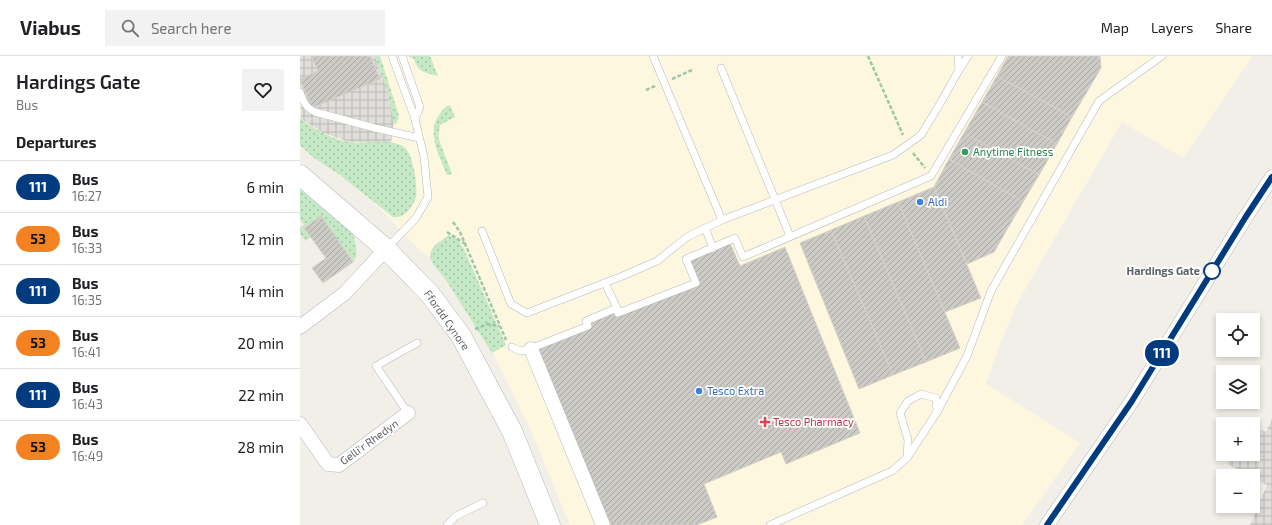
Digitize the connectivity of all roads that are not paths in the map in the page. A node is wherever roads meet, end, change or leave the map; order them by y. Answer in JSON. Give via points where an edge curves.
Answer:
{"nodes":[{"id":1,"x":392,"y":56,"type":"edge"},
{"id":2,"x":402,"y":56,"type":"edge"},
{"id":3,"x":653,"y":56,"type":"edge"},
{"id":4,"x":958,"y":56,"type":"edge"},
{"id":5,"x":968,"y":56,"type":"edge"},
{"id":6,"x":1002,"y":56,"type":"edge"},
{"id":7,"x":1162,"y":56,"type":"edge"},
{"id":8,"x":1155,"y":59,"type":"edge"},
{"id":9,"x":721,"y":68,"type":"dead end"},
{"id":10,"x":959,"y":70,"type":"junction"},
{"id":11,"x":300,"y":92,"type":"edge"},
{"id":12,"x":415,"y":119,"type":"junction"},
{"id":13,"x":419,"y":138,"type":"junction"},
{"id":14,"x":300,"y":175,"type":"edge"},
{"id":15,"x":1272,"y":177,"type":"edge"},
{"id":16,"x":776,"y":200,"type":"junction"},
{"id":17,"x":722,"y":220,"type":"junction"},
{"id":18,"x":705,"y":228,"type":"junction"},
{"id":19,"x":482,"y":232,"type":"dead end"},
{"id":20,"x":790,"y":236,"type":"junction"},
{"id":21,"x":713,"y":248,"type":"junction"},
{"id":22,"x":386,"y":249,"type":"junction"},
{"id":23,"x":605,"y":283,"type":"junction"},
{"id":24,"x":617,"y":308,"type":"junction"},
{"id":25,"x":300,"y":327,"type":"edge"},
{"id":26,"x":417,"y":343,"type":"dead end"},
{"id":27,"x":512,"y":348,"type":"road end"},
{"id":28,"x":531,"y":349,"type":"junction"},
{"id":29,"x":937,"y":412,"type":"junction"},
{"id":30,"x":408,"y":413,"type":"joint"},
{"id":31,"x":300,"y":424,"type":"edge"},
{"id":32,"x":907,"y":458,"type":"junction"},
{"id":33,"x":483,"y":503,"type":"dead end"},
{"id":34,"x":447,"y":525,"type":"edge"},
{"id":35,"x":550,"y":525,"type":"edge"},
{"id":36,"x":603,"y":525,"type":"edge"},
{"id":37,"x":770,"y":525,"type":"edge"},
{"id":38,"x":1047,"y":525,"type":"edge"}],
"edges":[{"from":1,"to":12,"type":"lane"},
{"from":2,"to":12,"type":"lane","via":[[420,107]]},
{"from":3,"to":17,"type":"lane"},
{"from":4,"to":10,"type":"lane"},
{"from":5,"to":10,"type":"lane"},
{"from":6,"to":20,"type":"lane","via":[[931,176]]},
{"from":7,"to":8,"type":"lane"},
{"from":8,"to":29,"type":"lane","via":[[1099,101],[991,290],[967,356]]},
{"from":9,"to":16,"type":"lane"},
{"from":10,"to":16,"type":"lane","via":[[921,135],[893,155]]},
{"from":11,"to":13,"type":"lane","via":[[308,109],[314,112]]},
{"from":12,"to":13,"type":"lane"},
{"from":13,"to":22,"type":"lane","via":[[424,157],[428,197],[416,218]]},
{"from":14,"to":22,"type":"main road","name":"Ffordd Cynore"},
{"from":15,"to":38,"type":"street","via":[[1132,401]]},
{"from":16,"to":17,"type":"lane"},
{"from":16,"to":20,"type":"lane"},
{"from":17,"to":18,"type":"lane"},
{"from":18,"to":21,"type":"lane"},
{"from":18,"to":23,"type":"lane","via":[[687,237],[657,261]]},
{"from":19,"to":23,"type":"lane","via":[[511,304],[527,313]]},
{"from":20,"to":21,"type":"lane","via":[[743,257],[735,238]]},
{"from":21,"to":24,"type":"lane","via":[[686,259],[696,283],[618,313]]},
{"from":22,"to":25,"type":"street","via":[[345,293]]},
{"from":22,"to":35,"type":"main road","name":"Ffordd Cynore","via":[[430,294],[461,336],[512,431]]},
{"from":23,"to":24,"type":"lane"},
{"from":24,"to":28,"type":"lane","via":[[586,322],[588,326]]},
{"from":26,"to":30,"type":"lane","via":[[376,366]]},
{"from":27,"to":28,"type":"lane","via":[[520,351]]},
{"from":28,"to":36,"type":"street"},
{"from":29,"to":32,"type":"lane"},
{"from":29,"to":32,"type":"lane","via":[[936,398],[921,394],[908,401],[900,413],[908,440]]},
{"from":30,"to":31,"type":"street","name":"Gelli'r Rhedyn","via":[[339,465],[328,464]]},
{"from":32,"to":37,"type":"lane","via":[[892,471]]},
{"from":33,"to":34,"type":"lane","via":[[456,516]]}]}
